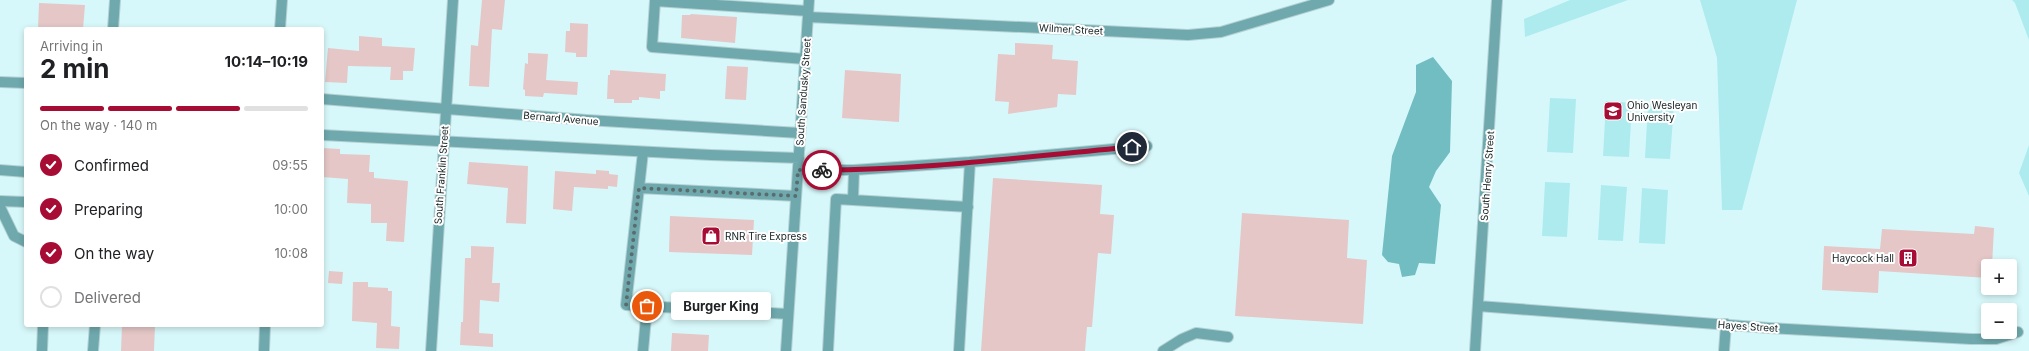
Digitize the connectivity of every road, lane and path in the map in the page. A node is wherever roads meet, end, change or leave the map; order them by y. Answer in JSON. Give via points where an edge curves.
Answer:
{"nodes":[{"id":1,"x":115,"y":0,"type":"edge"},
{"id":2,"x":282,"y":0,"type":"edge"},
{"id":3,"x":453,"y":0,"type":"edge"},
{"id":4,"x":809,"y":0,"type":"edge"},
{"id":5,"x":1329,"y":0,"type":"edge"},
{"id":6,"x":1498,"y":0,"type":"edge"},
{"id":7,"x":808,"y":14,"type":"junction"},
{"id":8,"x":113,"y":27,"type":"edge"},
{"id":9,"x":280,"y":27,"type":"edge"},
{"id":10,"x":805,"y":59,"type":"junction"},
{"id":11,"x":0,"y":82,"type":"edge"},
{"id":12,"x":24,"y":83,"type":"edge"},
{"id":13,"x":324,"y":99,"type":"edge"},
{"id":14,"x":447,"y":108,"type":"junction"},
{"id":15,"x":800,"y":133,"type":"junction"},
{"id":16,"x":324,"y":135,"type":"edge"},
{"id":17,"x":444,"y":142,"type":"junction"},
{"id":18,"x":1147,"y":146,"type":"dead end"},
{"id":19,"x":643,"y":152,"type":"junction"},
{"id":20,"x":799,"y":158,"type":"junction"},
{"id":21,"x":970,"y":162,"type":"junction"},
{"id":22,"x":0,"y":170,"type":"edge"},
{"id":23,"x":798,"y":170,"type":"junction"},
{"id":24,"x":854,"y":170,"type":"junction"},
{"id":25,"x":24,"y":172,"type":"edge"},
{"id":26,"x":639,"y":188,"type":"junction"},
{"id":27,"x":796,"y":196,"type":"junction"},
{"id":28,"x":853,"y":200,"type":"junction"},
{"id":29,"x":0,"y":201,"type":"edge"},
{"id":30,"x":24,"y":202,"type":"edge"},
{"id":31,"x":0,"y":207,"type":"edge"},
{"id":32,"x":968,"y":207,"type":"junction"},
{"id":33,"x":24,"y":241,"type":"edge"},
{"id":34,"x":647,"y":306,"type":"junction"},
{"id":35,"x":1478,"y":306,"type":"junction"},
{"id":36,"x":788,"y":314,"type":"junction"},
{"id":37,"x":1726,"y":324,"type":"junction"},
{"id":38,"x":43,"y":327,"type":"edge"},
{"id":39,"x":95,"y":327,"type":"edge"},
{"id":40,"x":265,"y":327,"type":"edge"},
{"id":41,"x":2018,"y":332,"type":"dead end"},
{"id":42,"x":1228,"y":337,"type":"dead end"},
{"id":43,"x":42,"y":351,"type":"edge"},
{"id":44,"x":93,"y":351,"type":"edge"},
{"id":45,"x":264,"y":351,"type":"edge"},
{"id":46,"x":431,"y":351,"type":"edge"},
{"id":47,"x":643,"y":351,"type":"edge"},
{"id":48,"x":786,"y":351,"type":"edge"},
{"id":49,"x":828,"y":351,"type":"edge"},
{"id":50,"x":959,"y":351,"type":"edge"},
{"id":51,"x":1163,"y":351,"type":"edge"},
{"id":52,"x":1475,"y":351,"type":"edge"},
{"id":53,"x":1724,"y":351,"type":"edge"}],
"edges":[{"from":1,"to":8,"type":"street"},
{"from":2,"to":9,"type":"street"},
{"from":3,"to":14,"type":"street","name":"South Franklin Street"},
{"from":4,"to":7,"type":"street","name":"South Sandusky Street"},
{"from":5,"to":7,"type":"street","name":"Wilmer Street","via":[[1221,32],[1188,35]]},
{"from":6,"to":35,"type":"street","name":"South Henry Street"},
{"from":7,"to":10,"type":"street","name":"South Sandusky Street"},
{"from":7,"to":10,"type":"street","name":"Wilmer Street","via":[[762,8],[655,1],[652,47]]},
{"from":10,"to":15,"type":"street","name":"South Sandusky Street"},
{"from":11,"to":12,"type":"street"},
{"from":13,"to":14,"type":"street","name":"Bernard Avenue"},
{"from":14,"to":15,"type":"street","name":"Bernard Avenue","via":[[587,120]]},
{"from":14,"to":17,"type":"street","name":"South Franklin Street"},
{"from":15,"to":20,"type":"street","name":"South Sandusky Street"},
{"from":16,"to":17,"type":"street"},
{"from":17,"to":19,"type":"street"},
{"from":17,"to":46,"type":"street","name":"South Franklin Street"},
{"from":18,"to":21,"type":"street"},
{"from":19,"to":20,"type":"street"},
{"from":19,"to":26,"type":"street"},
{"from":20,"to":23,"type":"street","name":"South Sandusky Street"},
{"from":21,"to":24,"type":"street"},
{"from":21,"to":32,"type":"street"},
{"from":22,"to":25,"type":"street"},
{"from":23,"to":24,"type":"street"},
{"from":23,"to":27,"type":"street","name":"South Sandusky Street"},
{"from":24,"to":28,"type":"street"},
{"from":26,"to":27,"type":"street"},
{"from":26,"to":34,"type":"street","via":[[626,305]]},
{"from":27,"to":36,"type":"street","name":"South Sandusky Street"},
{"from":28,"to":32,"type":"street"},
{"from":28,"to":49,"type":"street","via":[[836,199]]},
{"from":29,"to":30,"type":"street"},
{"from":31,"to":33,"type":"street","via":[[14,236]]},
{"from":32,"to":50,"type":"street"},
{"from":34,"to":36,"type":"street"},
{"from":34,"to":47,"type":"street"},
{"from":35,"to":37,"type":"street","name":"Hayes Street"},
{"from":35,"to":52,"type":"street","name":"South Henry Street"},
{"from":36,"to":48,"type":"street","name":"South Sandusky Street"},
{"from":37,"to":41,"type":"street","name":"Hayes Street","via":[[1972,339],[1996,339]]},
{"from":37,"to":53,"type":"street"},
{"from":38,"to":43,"type":"street"},
{"from":39,"to":44,"type":"street"},
{"from":40,"to":45,"type":"street"},
{"from":42,"to":51,"type":"street","via":[[1196,333]]}]}
